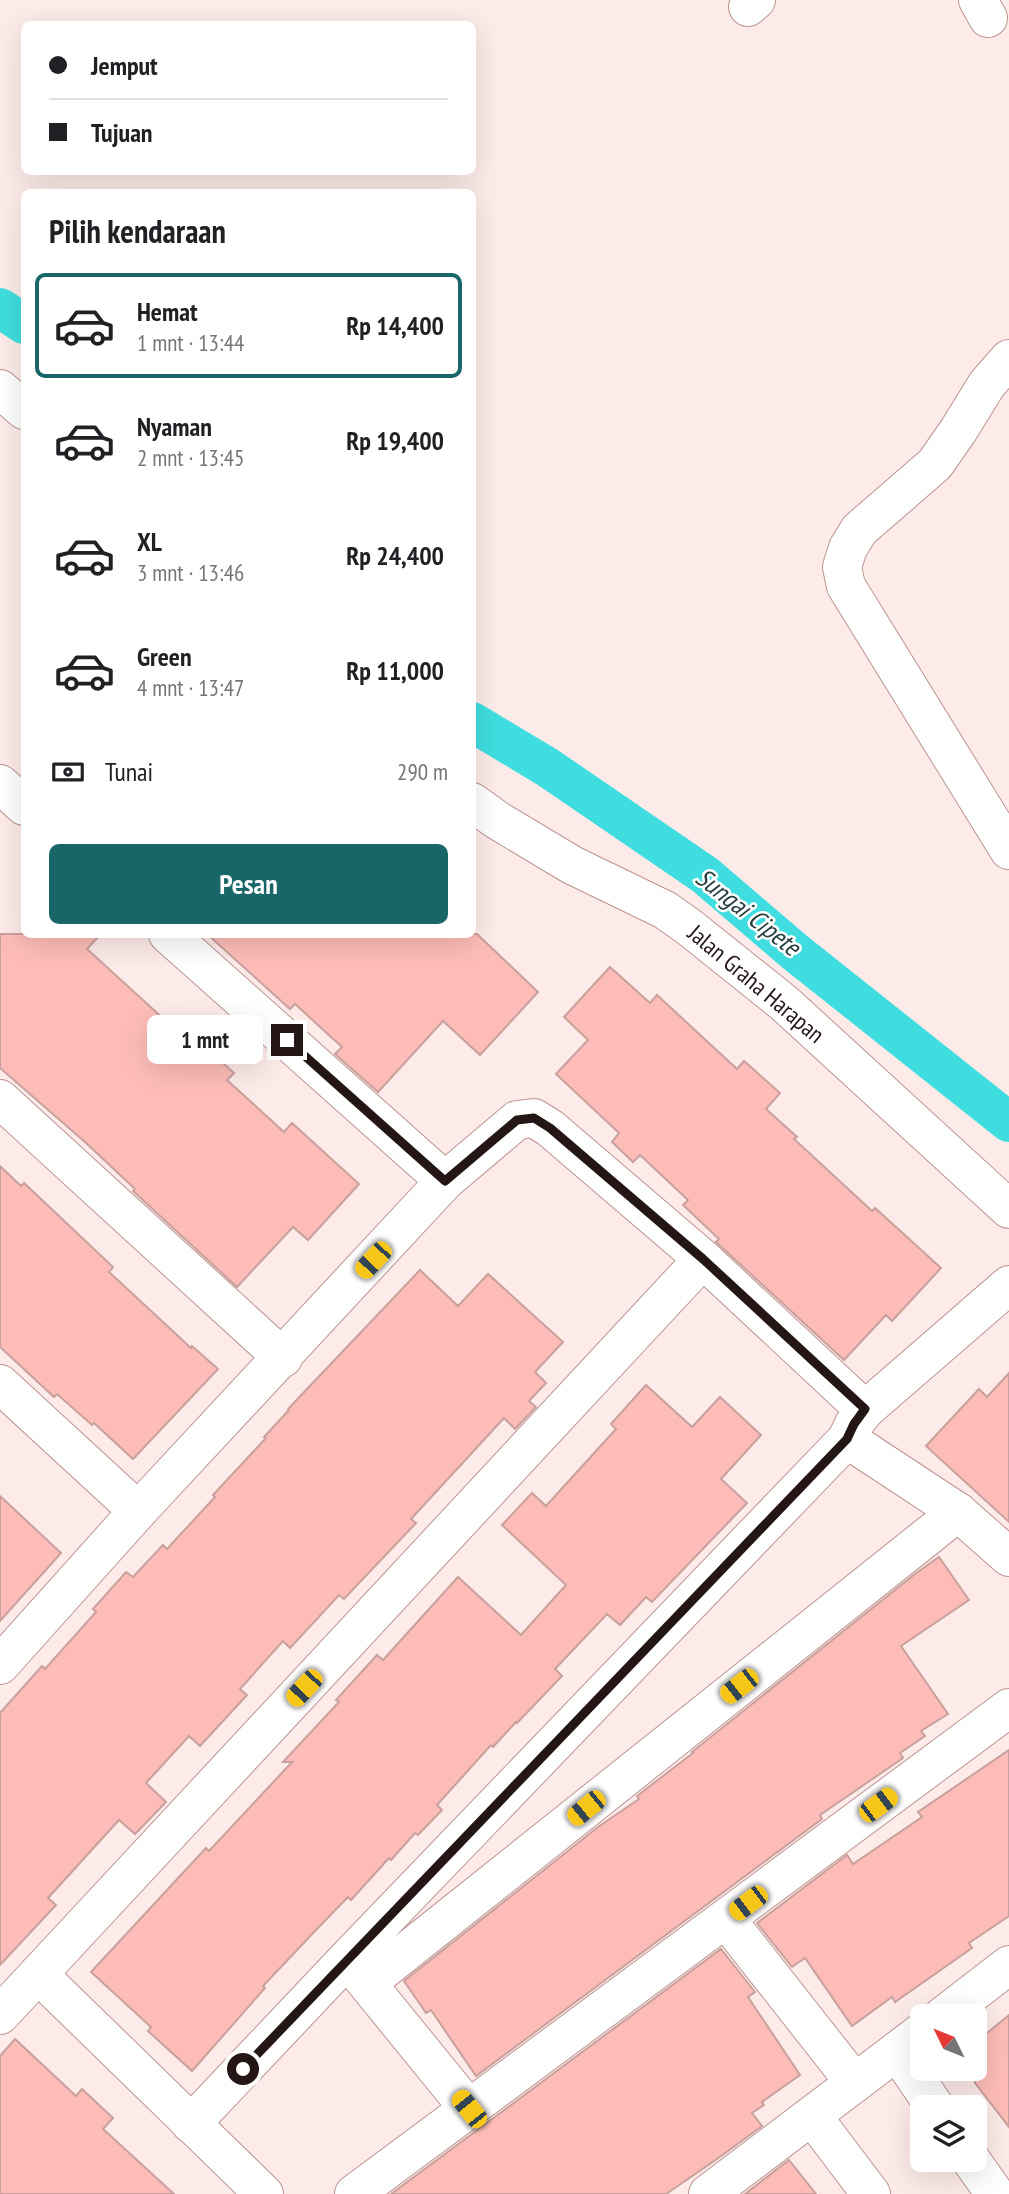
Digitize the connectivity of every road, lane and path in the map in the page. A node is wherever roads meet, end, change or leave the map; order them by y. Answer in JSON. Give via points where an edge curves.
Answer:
{"nodes":[{"id":1,"x":1009,"y":359,"type":"edge"},
{"id":2,"x":0,"y":389,"type":"edge"},
{"id":3,"x":21,"y":407,"type":"edge"},
{"id":4,"x":0,"y":784,"type":"edge"},
{"id":5,"x":21,"y":803,"type":"edge"},
{"id":6,"x":476,"y":805,"type":"edge"},
{"id":7,"x":1009,"y":850,"type":"edge"},
{"id":8,"x":172,"y":938,"type":"edge"},
{"id":9,"x":0,"y":1099,"type":"edge"},
{"id":10,"x":445,"y":1181,"type":"junction"},
{"id":11,"x":1009,"y":1209,"type":"edge"},
{"id":12,"x":703,"y":1259,"type":"junction"},
{"id":13,"x":1009,"y":1285,"type":"edge"},
{"id":14,"x":283,"y":1358,"type":"junction"},
{"id":15,"x":0,"y":1384,"type":"edge"},
{"id":16,"x":856,"y":1424,"type":"junction"},
{"id":17,"x":138,"y":1511,"type":"junction"},
{"id":18,"x":958,"y":1512,"type":"junction"},
{"id":19,"x":1009,"y":1557,"type":"edge"},
{"id":20,"x":0,"y":1665,"type":"edge"},
{"id":21,"x":1009,"y":1708,"type":"edge"},
{"id":22,"x":726,"y":1919,"type":"junction"},
{"id":23,"x":1009,"y":1965,"type":"edge"},
{"id":24,"x":357,"y":1971,"type":"junction"},
{"id":25,"x":38,"y":1974,"type":"junction"},
{"id":26,"x":959,"y":2004,"type":"edge"},
{"id":27,"x":0,"y":2015,"type":"edge"},
{"id":28,"x":910,"y":2042,"type":"edge"},
{"id":29,"x":855,"y":2083,"type":"junction"},
{"id":30,"x":469,"y":2109,"type":"junction"},
{"id":31,"x":812,"y":2116,"type":"junction"},
{"id":32,"x":191,"y":2124,"type":"junction"},
{"id":33,"x":979,"y":2172,"type":"edge"},
{"id":34,"x":264,"y":2194,"type":"edge"},
{"id":35,"x":354,"y":2194,"type":"edge"},
{"id":36,"x":708,"y":2194,"type":"edge"},
{"id":37,"x":871,"y":2194,"type":"edge"},
{"id":38,"x":995,"y":2194,"type":"edge"}],
"edges":[{"from":1,"to":7,"type":"street","via":[[934,464],[859,530],[842,567],[846,586]]},
{"from":2,"to":3,"type":"street"},
{"from":4,"to":5,"type":"street"},
{"from":6,"to":11,"type":"street","name":"Jalan Graha Harapan","via":[[572,865],[665,910],[689,927],[784,1003]]},
{"from":8,"to":10,"type":"street"},
{"from":9,"to":14,"type":"street"},
{"from":10,"to":12,"type":"street","via":[[517,1120],[534,1118]]},
{"from":10,"to":14,"type":"street"},
{"from":12,"to":16,"type":"street"},
{"from":12,"to":25,"type":"street"},
{"from":13,"to":16,"type":"street"},
{"from":14,"to":17,"type":"street"},
{"from":15,"to":17,"type":"street"},
{"from":16,"to":18,"type":"street"},
{"from":16,"to":24,"type":"street"},
{"from":17,"to":20,"type":"street"},
{"from":18,"to":19,"type":"street"},
{"from":18,"to":24,"type":"street"},
{"from":21,"to":22,"type":"street"},
{"from":22,"to":29,"type":"street"},
{"from":22,"to":30,"type":"street"},
{"from":23,"to":26,"type":"street"},
{"from":24,"to":30,"type":"street"},
{"from":24,"to":32,"type":"street"},
{"from":25,"to":27,"type":"street"},
{"from":25,"to":32,"type":"street"},
{"from":28,"to":29,"type":"street"},
{"from":29,"to":31,"type":"street"},
{"from":30,"to":35,"type":"street"},
{"from":31,"to":36,"type":"street"},
{"from":31,"to":37,"type":"street"},
{"from":32,"to":34,"type":"street"},
{"from":33,"to":38,"type":"street"}]}
